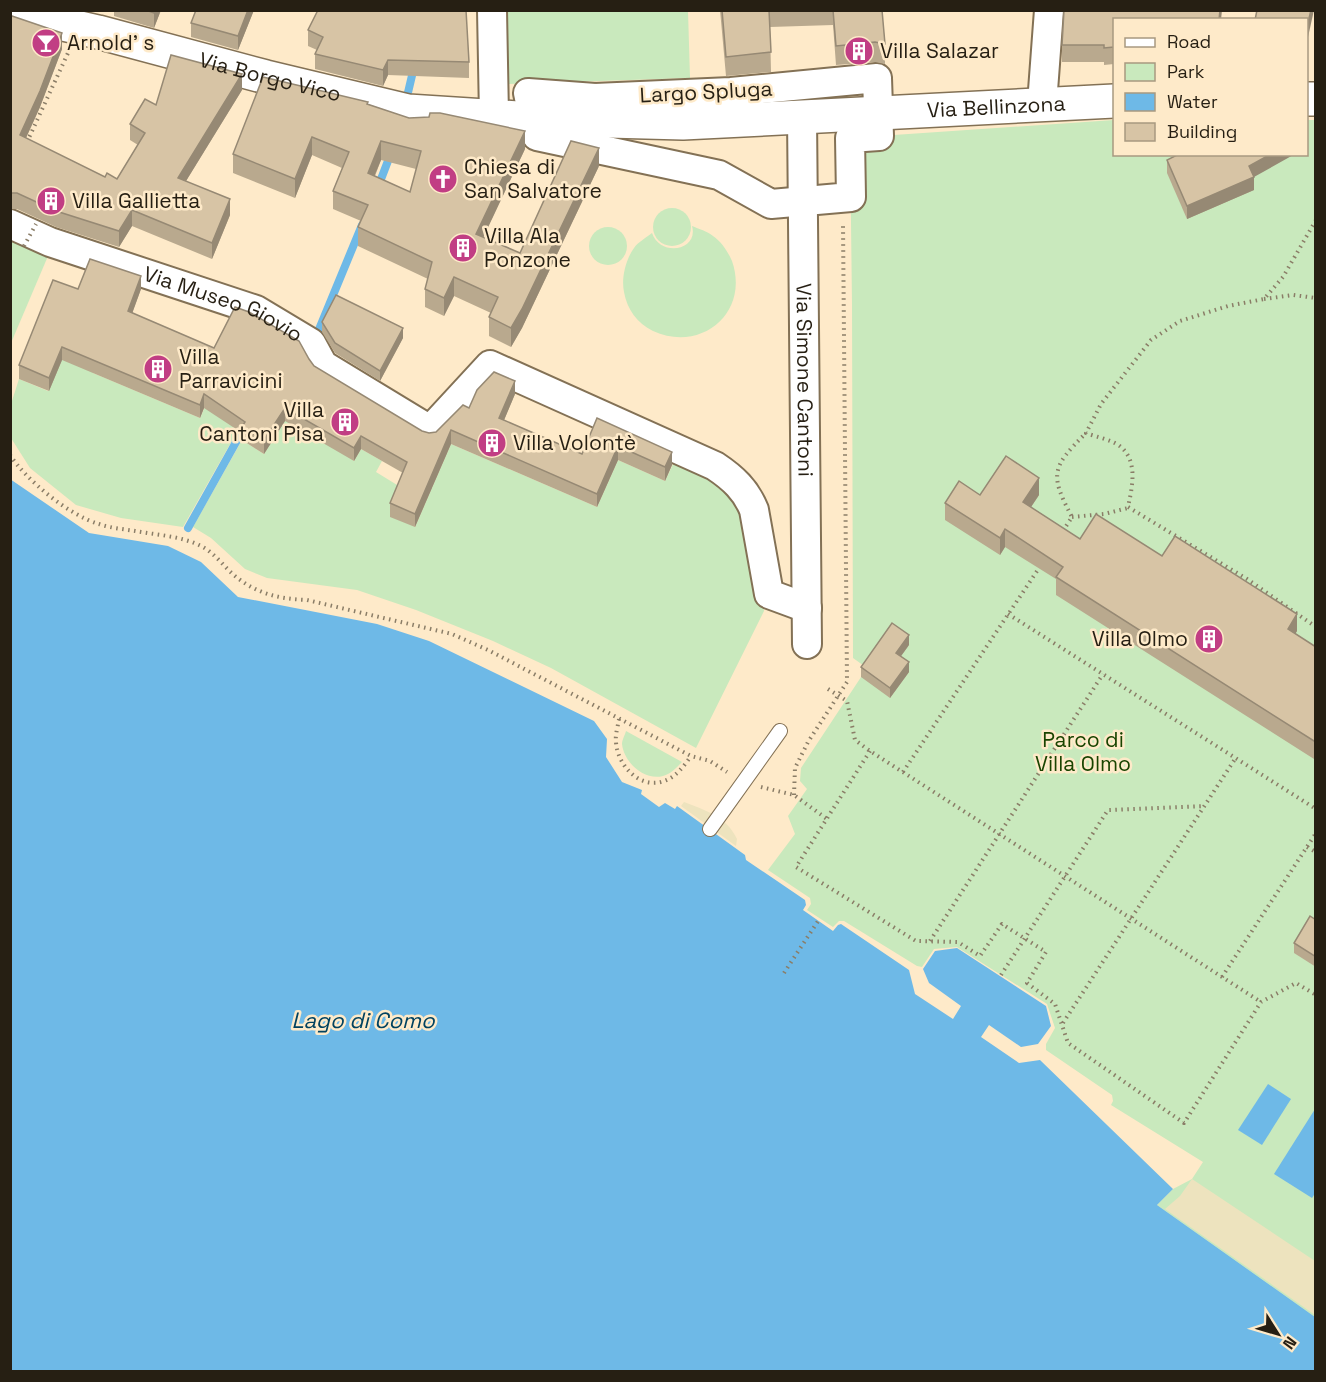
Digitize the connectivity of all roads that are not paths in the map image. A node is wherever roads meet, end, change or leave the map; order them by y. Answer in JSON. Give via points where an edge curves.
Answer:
{"nodes":[{"id":1,"x":492,"y":10,"type":"edge"},
{"id":2,"x":1049,"y":10,"type":"edge"},
{"id":3,"x":10,"y":12,"type":"edge"},
{"id":4,"x":1113,"y":101,"type":"edge"},
{"id":5,"x":1042,"y":104,"type":"junction"},
{"id":6,"x":879,"y":112,"type":"junction"},
{"id":7,"x":494,"y":116,"type":"junction"},
{"id":8,"x":802,"y":116,"type":"junction"},
{"id":9,"x":533,"y":119,"type":"junction"},
{"id":10,"x":803,"y":201,"type":"junction"},
{"id":11,"x":24,"y":231,"type":"edge"},
{"id":12,"x":807,"y":608,"type":"junction"},
{"id":13,"x":807,"y":644,"type":"dead end"},
{"id":14,"x":780,"y":731,"type":"dead end"},
{"id":15,"x":710,"y":829,"type":"dead end"}],
"edges":[{"from":1,"to":7,"type":"street"},
{"from":2,"to":5,"type":"street"},
{"from":3,"to":7,"type":"main road","name":"Via Borgo Vico","via":[[408,111]]},
{"from":4,"to":5,"type":"main road","name":"Via Bellinzona"},
{"from":5,"to":6,"type":"main road","name":"Via Bellinzona"},
{"from":6,"to":8,"type":"main road","name":"Largo Spluga"},
{"from":6,"to":9,"type":"street","name":"Largo Spluga","via":[[877,78],[731,92],[595,98],[528,93]]},
{"from":6,"to":10,"type":"street","name":"Largo Spluga","via":[[879,136],[850,138],[851,197]]},
{"from":7,"to":9,"type":"main road","name":"Via Borgo Vico"},
{"from":8,"to":9,"type":"main road","name":"Largo Spluga","via":[[683,123]]},
{"from":8,"to":10,"type":"street","name":"Via Simone Cantoni"},
{"from":9,"to":10,"type":"street","via":[[537,136],[718,175],[771,204]]},
{"from":10,"to":12,"type":"street","name":"Via Simone Cantoni"},
{"from":11,"to":12,"type":"street","name":"Via Museo Giovio","via":[[256,310],[311,343],[323,365],[430,430],[490,365],[715,466],[741,486],[750,500],[769,594]]},
{"from":12,"to":13,"type":"street","name":"Via Simone Cantoni"},
{"from":14,"to":15,"type":"lane"}]}
